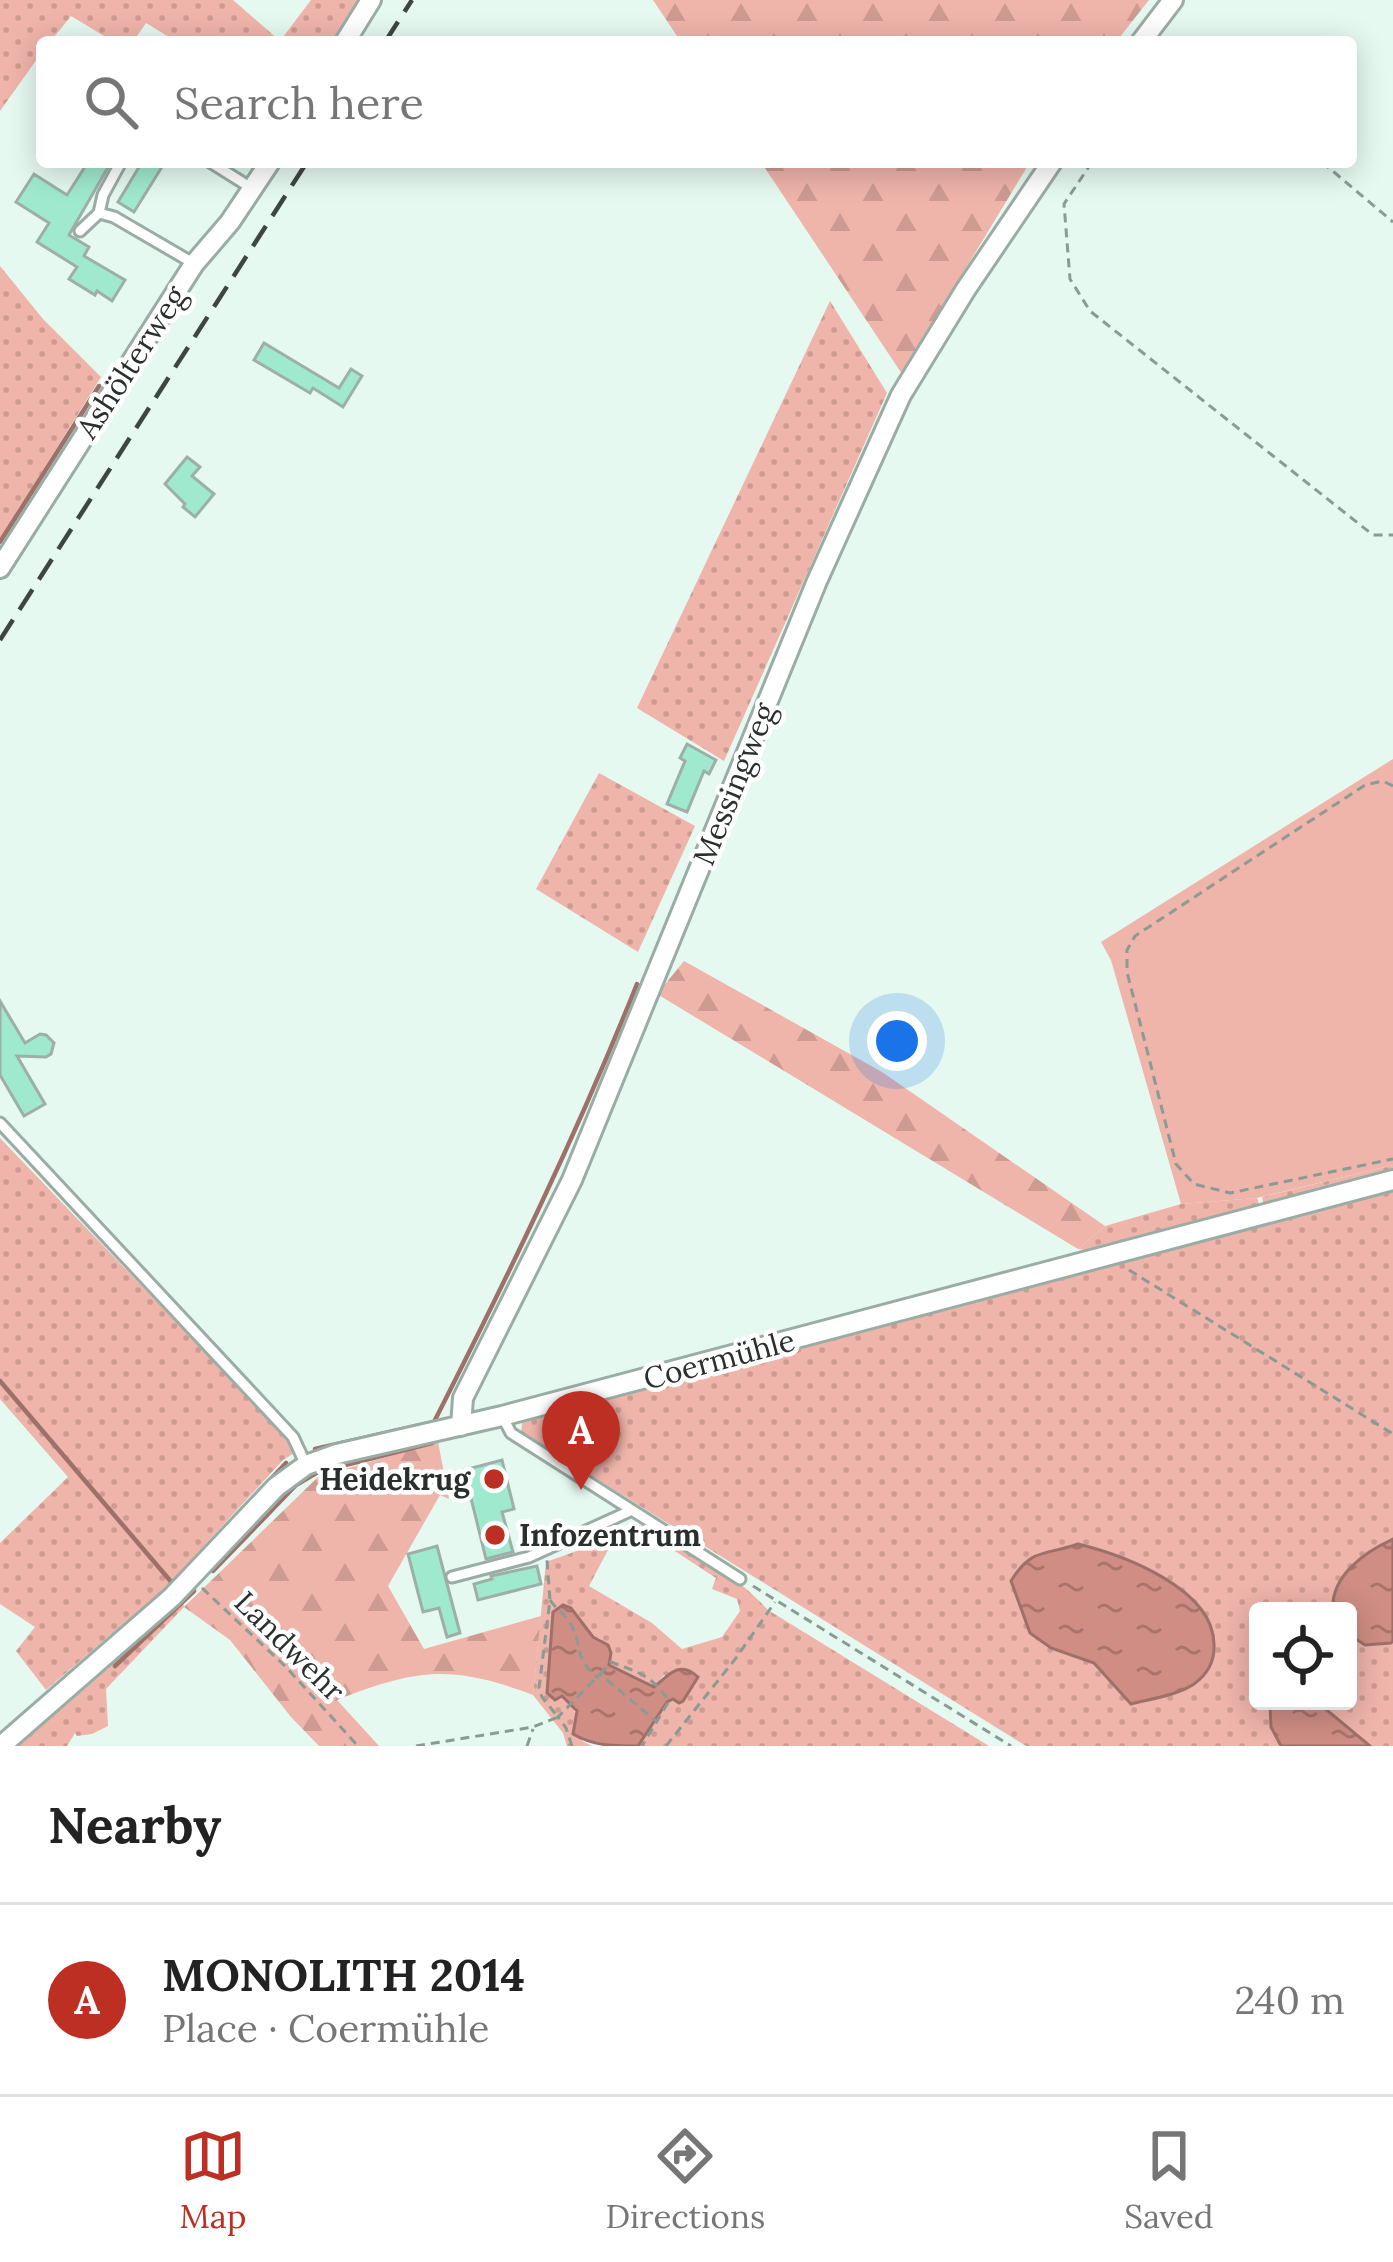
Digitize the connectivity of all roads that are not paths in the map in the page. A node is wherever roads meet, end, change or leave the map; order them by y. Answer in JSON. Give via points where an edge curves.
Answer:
{"nodes":[{"id":1,"x":371,"y":0,"type":"edge"},
{"id":2,"x":1173,"y":0,"type":"edge"},
{"id":3,"x":349,"y":36,"type":"edge"},
{"id":4,"x":1146,"y":36,"type":"edge"},
{"id":5,"x":119,"y":168,"type":"edge"},
{"id":6,"x":220,"y":168,"type":"edge"},
{"id":7,"x":266,"y":168,"type":"edge"},
{"id":8,"x":1048,"y":168,"type":"edge"},
{"id":9,"x":253,"y":189,"type":"junction"},
{"id":10,"x":99,"y":213,"type":"junction"},
{"id":11,"x":80,"y":231,"type":"dead end"},
{"id":12,"x":194,"y":264,"type":"junction"},
{"id":13,"x":0,"y":568,"type":"edge"},
{"id":14,"x":0,"y":1123,"type":"edge"},
{"id":15,"x":1393,"y":1180,"type":"edge"},
{"id":16,"x":502,"y":1416,"type":"junction"},
{"id":17,"x":461,"y":1426,"type":"junction"},
{"id":18,"x":306,"y":1465,"type":"junction"},
{"id":19,"x":630,"y":1511,"type":"junction"},
{"id":20,"x":452,"y":1577,"type":"dead end"},
{"id":21,"x":740,"y":1579,"type":"road end"},
{"id":22,"x":1,"y":1746,"type":"edge"}],
"edges":[{"from":1,"to":3,"type":"street"},
{"from":2,"to":4,"type":"street"},
{"from":5,"to":10,"type":"lane"},
{"from":6,"to":9,"type":"lane"},
{"from":7,"to":9,"type":"street","name":"Ashölterweg"},
{"from":8,"to":17,"type":"street","name":"Messingweg","via":[[901,395],[572,1180],[463,1398]]},
{"from":9,"to":12,"type":"street","name":"Ashölterweg"},
{"from":10,"to":11,"type":"lane"},
{"from":10,"to":12,"type":"lane"},
{"from":12,"to":13,"type":"street","name":"Ashölterweg"},
{"from":14,"to":18,"type":"lane","via":[[293,1437]]},
{"from":15,"to":16,"type":"street","name":"Coermühle"},
{"from":16,"to":17,"type":"street","name":"Coermühle"},
{"from":16,"to":19,"type":"lane","via":[[511,1433]]},
{"from":17,"to":18,"type":"street","name":"Coermühle"},
{"from":18,"to":22,"type":"street","name":"Coermühle"},
{"from":19,"to":20,"type":"lane","via":[[529,1557]]},
{"from":19,"to":21,"type":"lane"}]}
